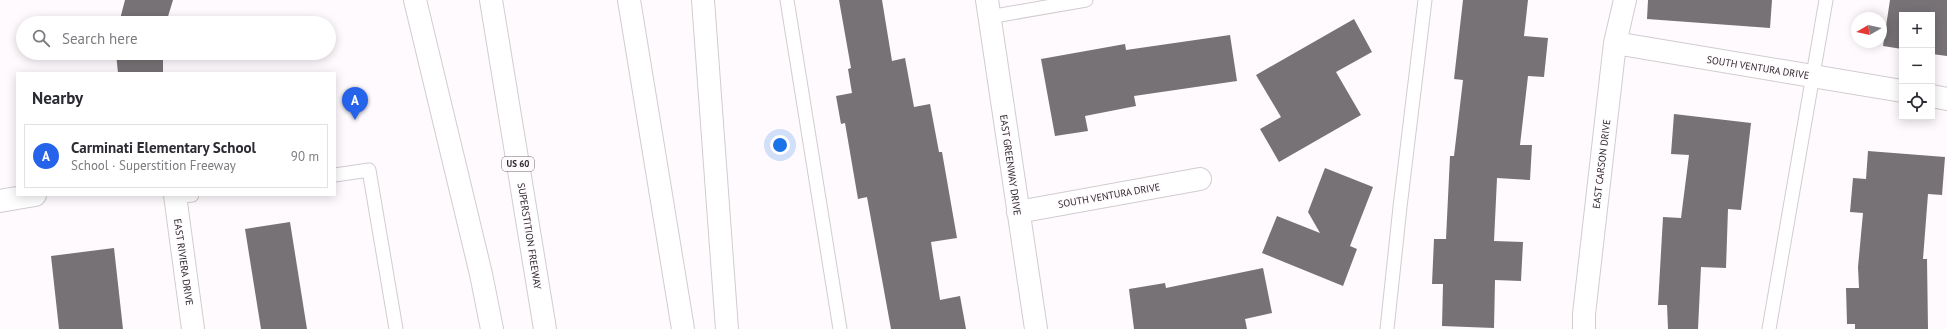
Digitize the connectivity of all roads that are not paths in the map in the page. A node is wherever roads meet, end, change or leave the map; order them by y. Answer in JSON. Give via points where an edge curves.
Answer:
{"nodes":[{"id":1,"x":415,"y":0,"type":"edge"},
{"id":2,"x":491,"y":0,"type":"edge"},
{"id":3,"x":629,"y":0,"type":"edge"},
{"id":4,"x":702,"y":0,"type":"edge"},
{"id":5,"x":787,"y":0,"type":"edge"},
{"id":6,"x":1086,"y":0,"type":"edge"},
{"id":7,"x":1425,"y":0,"type":"edge"},
{"id":8,"x":1625,"y":0,"type":"edge"},
{"id":9,"x":1826,"y":0,"type":"edge"},
{"id":10,"x":988,"y":8,"type":"edge"},
{"id":11,"x":1615,"y":43,"type":"junction"},
{"id":12,"x":1813,"y":76,"type":"junction"},
{"id":13,"x":1899,"y":90,"type":"edge"},
{"id":14,"x":1935,"y":97,"type":"edge"},
{"id":15,"x":1947,"y":99,"type":"edge"},
{"id":16,"x":336,"y":175,"type":"edge"},
{"id":17,"x":1200,"y":179,"type":"dead end"},
{"id":18,"x":29,"y":196,"type":"edge"},
{"id":19,"x":181,"y":196,"type":"edge"},
{"id":20,"x":0,"y":201,"type":"edge"},
{"id":21,"x":1018,"y":212,"type":"junction"},
{"id":22,"x":193,"y":329,"type":"edge"},
{"id":23,"x":396,"y":329,"type":"edge"},
{"id":24,"x":492,"y":329,"type":"edge"},
{"id":25,"x":545,"y":329,"type":"edge"},
{"id":26,"x":683,"y":329,"type":"edge"},
{"id":27,"x":727,"y":329,"type":"edge"},
{"id":28,"x":840,"y":329,"type":"edge"},
{"id":29,"x":1036,"y":329,"type":"edge"},
{"id":30,"x":1387,"y":329,"type":"edge"},
{"id":31,"x":1584,"y":329,"type":"edge"},
{"id":32,"x":1768,"y":329,"type":"edge"}],
"edges":[{"from":1,"to":24,"type":"main road"},
{"from":2,"to":25,"type":"main road","name":"SUPERSTITION FREEWAY","number":"US 60"},
{"from":3,"to":26,"type":"main road"},
{"from":4,"to":27,"type":"main road"},
{"from":5,"to":28,"type":"lane"},
{"from":6,"to":10,"type":"lane"},
{"from":7,"to":30,"type":"lane"},
{"from":8,"to":11,"type":"main road","name":"EAST CARSON DRIVE"},
{"from":9,"to":12,"type":"lane"},
{"from":10,"to":21,"type":"main road","name":"EAST GREENWAY DRIVE"},
{"from":11,"to":12,"type":"main road","name":"SOUTH VENTURA DRIVE"},
{"from":11,"to":31,"type":"main road","name":"EAST CARSON DRIVE"},
{"from":12,"to":13,"type":"main road","name":"SOUTH VENTURA DRIVE"},
{"from":12,"to":32,"type":"lane"},
{"from":14,"to":15,"type":"main road"},
{"from":16,"to":23,"type":"lane","via":[[369,170]]},
{"from":17,"to":21,"type":"main road","name":"SOUTH VENTURA DRIVE"},
{"from":18,"to":20,"type":"main road"},
{"from":19,"to":22,"type":"main road","name":"EAST RIVIERA DRIVE"},
{"from":21,"to":29,"type":"main road","name":"EAST GREENWAY DRIVE"}]}
